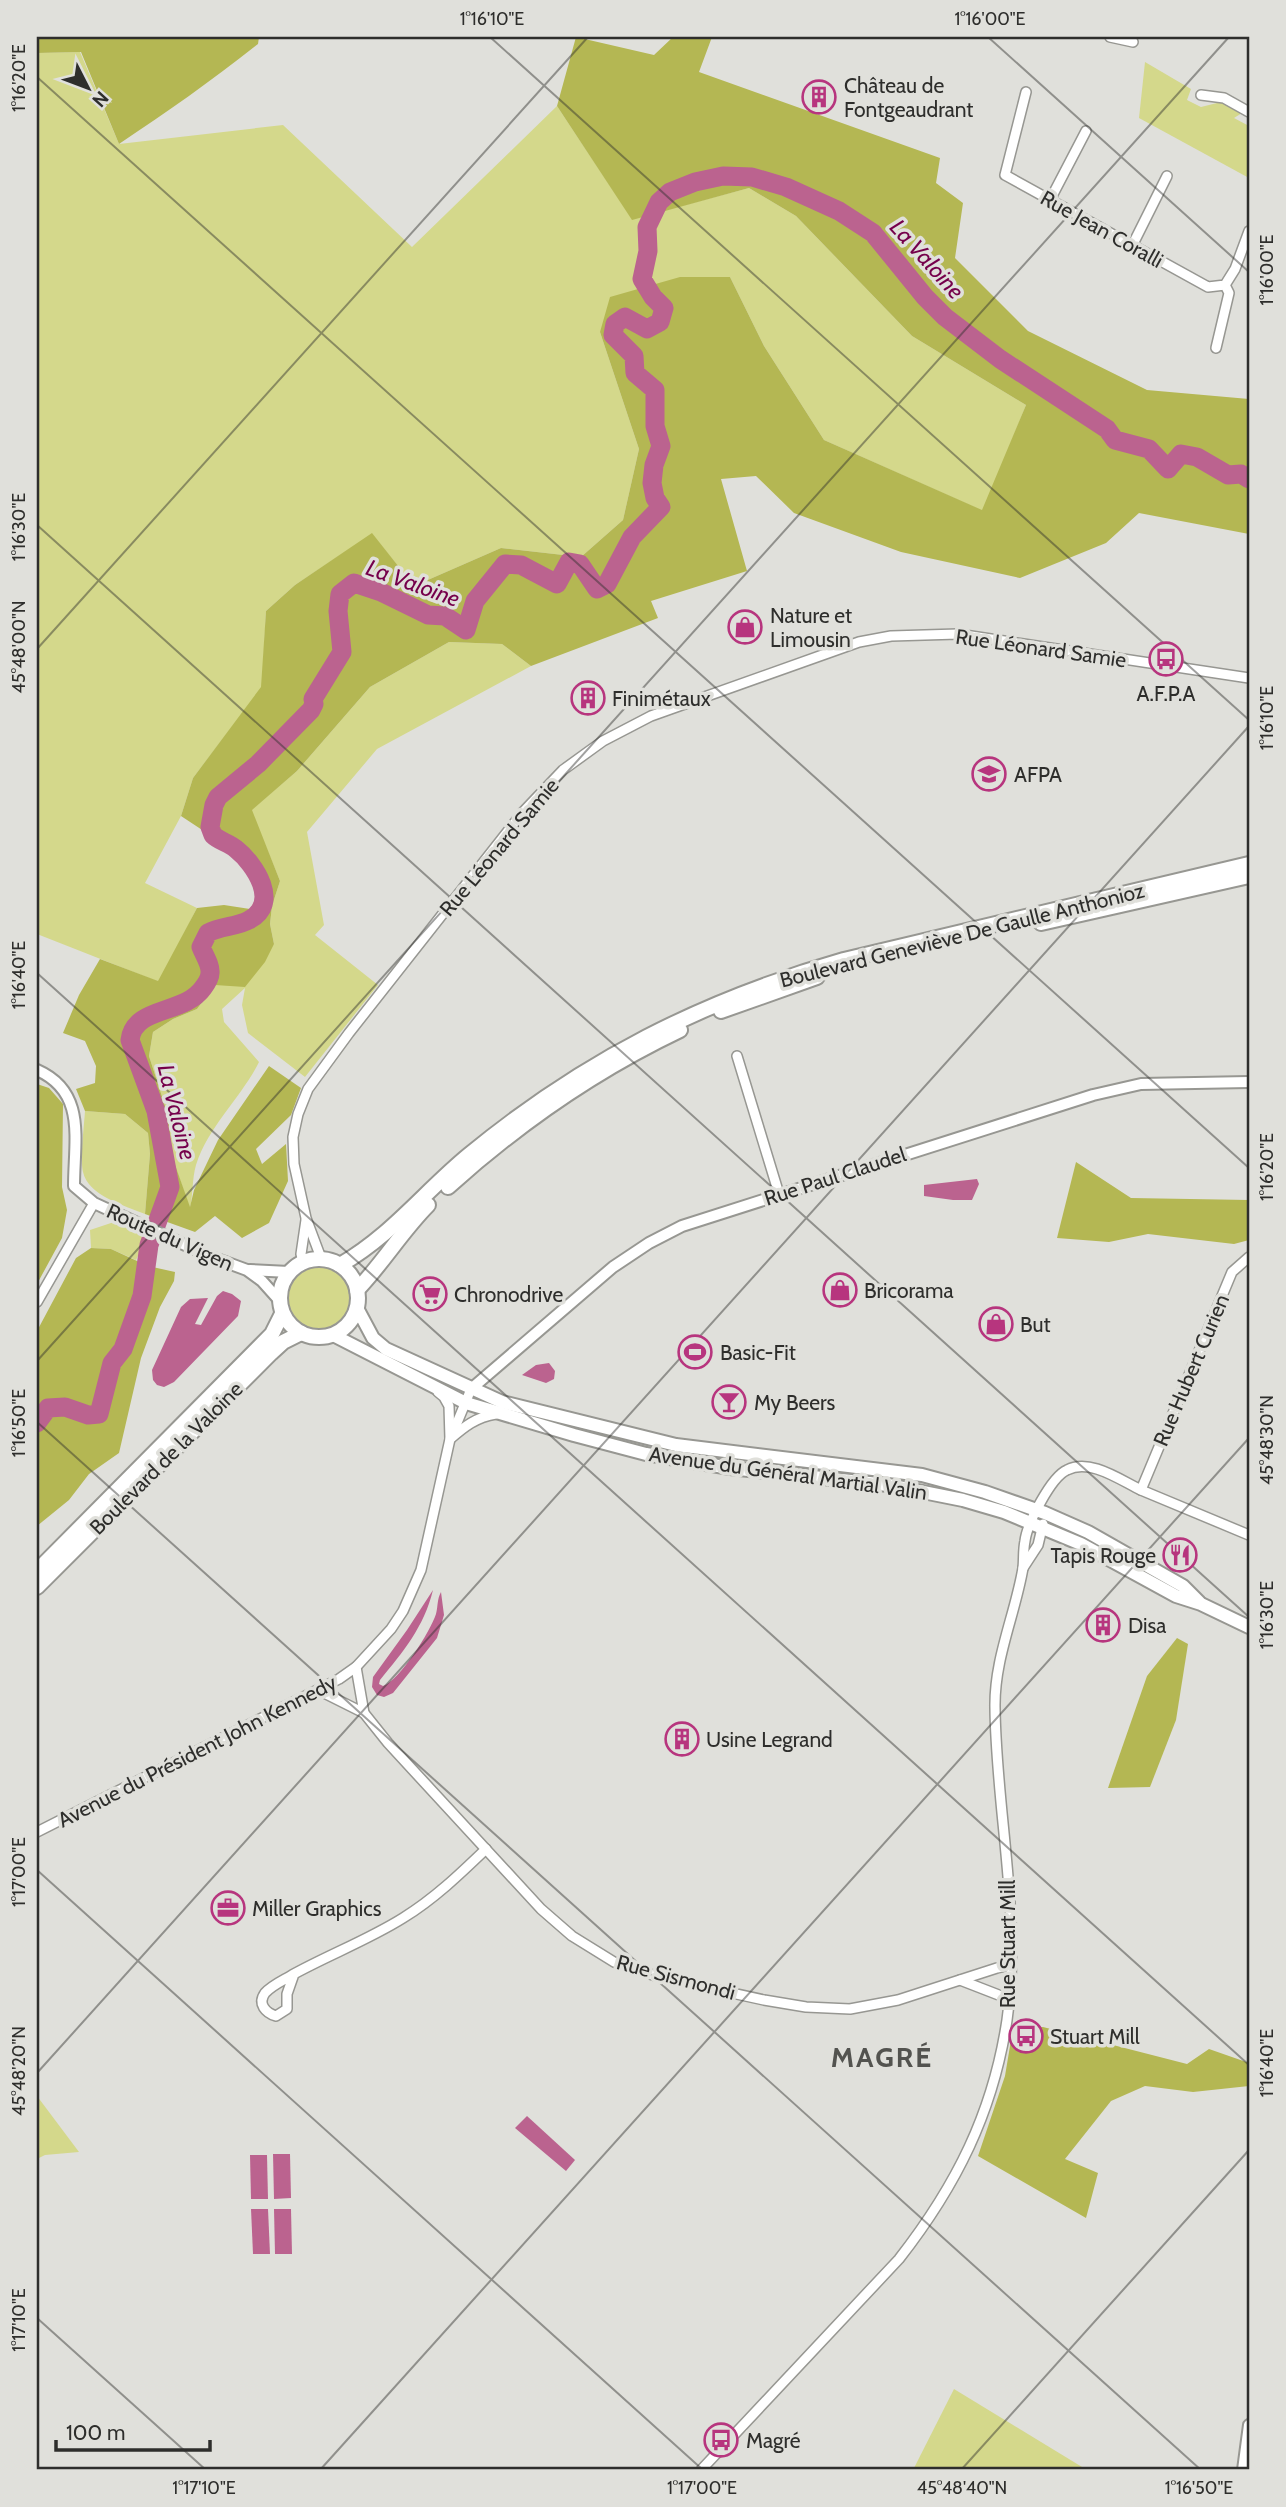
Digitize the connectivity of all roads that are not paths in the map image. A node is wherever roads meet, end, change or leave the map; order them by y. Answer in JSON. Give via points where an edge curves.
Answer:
{"nodes":[{"id":1,"x":1110,"y":37,"type":"edge"},
{"id":2,"x":1133,"y":42,"type":"dead end"},
{"id":3,"x":1026,"y":92,"type":"dead end"},
{"id":4,"x":1201,"y":95,"type":"dead end"},
{"id":5,"x":1249,"y":112,"type":"edge"},
{"id":6,"x":1086,"y":131,"type":"dead end"},
{"id":7,"x":1167,"y":176,"type":"dead end"},
{"id":8,"x":1050,"y":200,"type":"junction"},
{"id":9,"x":1249,"y":231,"type":"edge"},
{"id":10,"x":1132,"y":246,"type":"junction"},
{"id":11,"x":1225,"y":285,"type":"junction"},
{"id":12,"x":1216,"y":348,"type":"dead end"},
{"id":13,"x":1249,"y":678,"type":"edge"},
{"id":14,"x":1249,"y":864,"type":"edge"},
{"id":15,"x":1249,"y":876,"type":"edge"},
{"id":16,"x":737,"y":1056,"type":"dead end"},
{"id":17,"x":37,"y":1070,"type":"edge"},
{"id":18,"x":1249,"y":1082,"type":"edge"},
{"id":19,"x":779,"y":1194,"type":"junction"},
{"id":20,"x":94,"y":1203,"type":"junction"},
{"id":21,"x":306,"y":1218,"type":"junction"},
{"id":22,"x":1249,"y":1256,"type":"edge"},
{"id":23,"x":321,"y":1258,"type":"junction"},
{"id":24,"x":303,"y":1262,"type":"junction"},
{"id":25,"x":340,"y":1265,"type":"junction"},
{"id":26,"x":247,"y":1270,"type":"junction"},
{"id":27,"x":289,"y":1272,"type":"junction"},
{"id":28,"x":357,"y":1290,"type":"junction"},
{"id":29,"x":37,"y":1303,"type":"edge"},
{"id":30,"x":281,"y":1307,"type":"junction"},
{"id":31,"x":357,"y":1308,"type":"junction"},
{"id":32,"x":300,"y":1333,"type":"junction"},
{"id":33,"x":333,"y":1335,"type":"junction"},
{"id":34,"x":423,"y":1382,"type":"junction"},
{"id":35,"x":471,"y":1389,"type":"junction"},
{"id":36,"x":463,"y":1401,"type":"junction"},
{"id":37,"x":500,"y":1414,"type":"junction"},
{"id":38,"x":451,"y":1419,"type":"junction"},
{"id":39,"x":450,"y":1439,"type":"junction"},
{"id":40,"x":1141,"y":1490,"type":"junction"},
{"id":41,"x":1038,"y":1518,"type":"junction"},
{"id":42,"x":1249,"y":1535,"type":"edge"},
{"id":43,"x":1023,"y":1567,"type":"junction"},
{"id":44,"x":37,"y":1571,"type":"edge"},
{"id":45,"x":37,"y":1587,"type":"edge"},
{"id":46,"x":1249,"y":1627,"type":"edge"},
{"id":47,"x":356,"y":1667,"type":"junction"},
{"id":48,"x":318,"y":1690,"type":"junction"},
{"id":49,"x":364,"y":1713,"type":"junction"},
{"id":50,"x":37,"y":1832,"type":"edge"},
{"id":51,"x":486,"y":1849,"type":"junction"},
{"id":52,"x":1011,"y":1965,"type":"junction"},
{"id":53,"x":294,"y":1975,"type":"junction"},
{"id":54,"x":960,"y":1980,"type":"junction"},
{"id":55,"x":1009,"y":1999,"type":"junction"},
{"id":56,"x":1249,"y":2425,"type":"edge"},
{"id":57,"x":1247,"y":2457,"type":"edge"},
{"id":58,"x":701,"y":2470,"type":"edge"},
{"id":59,"x":1243,"y":2470,"type":"edge"}],
"edges":[{"from":1,"to":2,"type":"street"},
{"from":3,"to":8,"type":"street","name":"Rue Jean Coralli","via":[[1005,175]]},
{"from":4,"to":5,"type":"street","via":[[1224,98]]},
{"from":6,"to":8,"type":"street"},
{"from":7,"to":10,"type":"street"},
{"from":8,"to":10,"type":"street","name":"Rue Jean Coralli"},
{"from":9,"to":11,"type":"street"},
{"from":10,"to":11,"type":"street","name":"Rue Jean Coralli","via":[[1208,288]]},
{"from":11,"to":12,"type":"street","via":[[1229,293]]},
{"from":13,"to":21,"type":"street","name":"Rue Léonard Samie","via":[[958,634],[891,636],[859,642],[651,716],[603,741],[563,770],[523,813],[308,1089],[293,1137]]},
{"from":14,"to":25,"type":"main road","name":"Boulevard Geneviève De Gaulle Anthonioz","via":[[844,960],[790,975],[696,1012],[645,1036],[533,1106],[468,1156],[379,1240]]},
{"from":15,"to":28,"type":"main road","name":"Boulevard Geneviève De Gaulle Anthonioz","via":[[847,968],[716,1013],[618,1062],[513,1133],[426,1207]]},
{"from":16,"to":19,"type":"street"},
{"from":17,"to":20,"type":"street","via":[[66,1092],[74,1108],[74,1186]]},
{"from":18,"to":19,"type":"street","name":"Rue Paul Claudel","via":[[1141,1084],[1116,1089]]},
{"from":19,"to":35,"type":"street","name":"Rue Paul Claudel","via":[[682,1226],[649,1243],[613,1267]]},
{"from":20,"to":26,"type":"street","name":"Route du Vigen"},
{"from":20,"to":29,"type":"street"},
{"from":21,"to":23,"type":"street"},
{"from":21,"to":24,"type":"street","via":[[300,1254]]},
{"from":22,"to":40,"type":"street","name":"Rue Hubert Curien","via":[[1233,1272]]},
{"from":23,"to":24,"type":"main road"},
{"from":23,"to":25,"type":"main road"},
{"from":24,"to":27,"type":"main road"},
{"from":25,"to":28,"type":"main road"},
{"from":26,"to":27,"type":"street","name":"Route du Vigen"},
{"from":26,"to":30,"type":"street","name":"Route du Vigen","via":[[262,1280]]},
{"from":27,"to":30,"type":"main road","via":[[282,1282]]},
{"from":28,"to":31,"type":"main road"},
{"from":30,"to":32,"type":"main road"},
{"from":30,"to":44,"type":"main road","name":"Boulevard de la Valoine","via":[[272,1334]]},
{"from":31,"to":33,"type":"main road","via":[[349,1323]]},
{"from":31,"to":35,"type":"main road","name":"Avenue du Général Martial Valin","via":[[373,1338],[386,1349]]},
{"from":32,"to":33,"type":"main road","via":[[314,1338]]},
{"from":32,"to":45,"type":"main road","name":"Boulevard de la Valoine","via":[[271,1353]]},
{"from":33,"to":34,"type":"main road","name":"Avenue du Général Martial Valin"},
{"from":34,"to":36,"type":"main road","name":"Avenue du Général Martial Valin"},
{"from":34,"to":38,"type":"street","via":[[444,1396]]},
{"from":35,"to":36,"type":"street","name":"Avenue du Président John Kennedy"},
{"from":35,"to":41,"type":"main road","name":"Avenue du Général Martial Valin","via":[[502,1402],[676,1445],[922,1475],[985,1492]]},
{"from":36,"to":37,"type":"main road","name":"Avenue du Général Martial Valin"},
{"from":36,"to":38,"type":"street","name":"Avenue du Président John Kennedy"},
{"from":36,"to":39,"type":"street","name":"Avenue du Président John Kennedy"},
{"from":37,"to":39,"type":"street","via":[[469,1423]]},
{"from":37,"to":41,"type":"main road","name":"Avenue du Général Martial Valin","via":[[646,1454],[888,1485]]},
{"from":38,"to":39,"type":"street","name":"Avenue du Président John Kennedy"},
{"from":39,"to":47,"type":"street","name":"Avenue du Président John Kennedy","via":[[421,1570],[397,1620]]},
{"from":40,"to":41,"type":"street","name":"Rue Stuart Mill","via":[[1092,1467],[1078,1466],[1065,1470],[1052,1484]]},
{"from":40,"to":42,"type":"street"},
{"from":41,"to":43,"type":"street","name":"Rue Stuart Mill","via":[[1025,1539]]},
{"from":41,"to":43,"type":"street","name":"Rue Stuart Mill","via":[[1037,1549]]},
{"from":41,"to":46,"type":"main road","name":"Avenue du Général Martial Valin","via":[[1088,1532],[1176,1582],[1201,1604]]},
{"from":43,"to":52,"type":"street","name":"Rue Stuart Mill","via":[[1003,1643],[995,1706]]},
{"from":47,"to":48,"type":"street","name":"Avenue du Président John Kennedy"},
{"from":47,"to":49,"type":"street","name":"Rue Sismondi"},
{"from":48,"to":49,"type":"street","name":"Rue Sismondi"},
{"from":48,"to":50,"type":"street","name":"Avenue du Président John Kennedy"},
{"from":49,"to":51,"type":"street","name":"Rue Sismondi"},
{"from":51,"to":53,"type":"street","via":[[450,1884],[403,1919]]},
{"from":51,"to":54,"type":"street","name":"Rue Sismondi","via":[[572,1936],[614,1962],[659,1977],[806,2007],[850,2009],[898,2000]]},
{"from":52,"to":54,"type":"street","name":"Rue Sismondi"},
{"from":52,"to":55,"type":"street","name":"Rue Stuart Mill"},
{"from":53,"to":53,"type":"street","via":[[264,1995],[263,2009],[269,2014],[276,2017],[287,2009]]},
{"from":54,"to":55,"type":"street"},
{"from":55,"to":58,"type":"street","name":"Rue Stuart Mill","via":[[998,2067],[982,2120],[962,2166],[928,2222]]},
{"from":56,"to":57,"type":"street"},
{"from":57,"to":59,"type":"street"}]}
